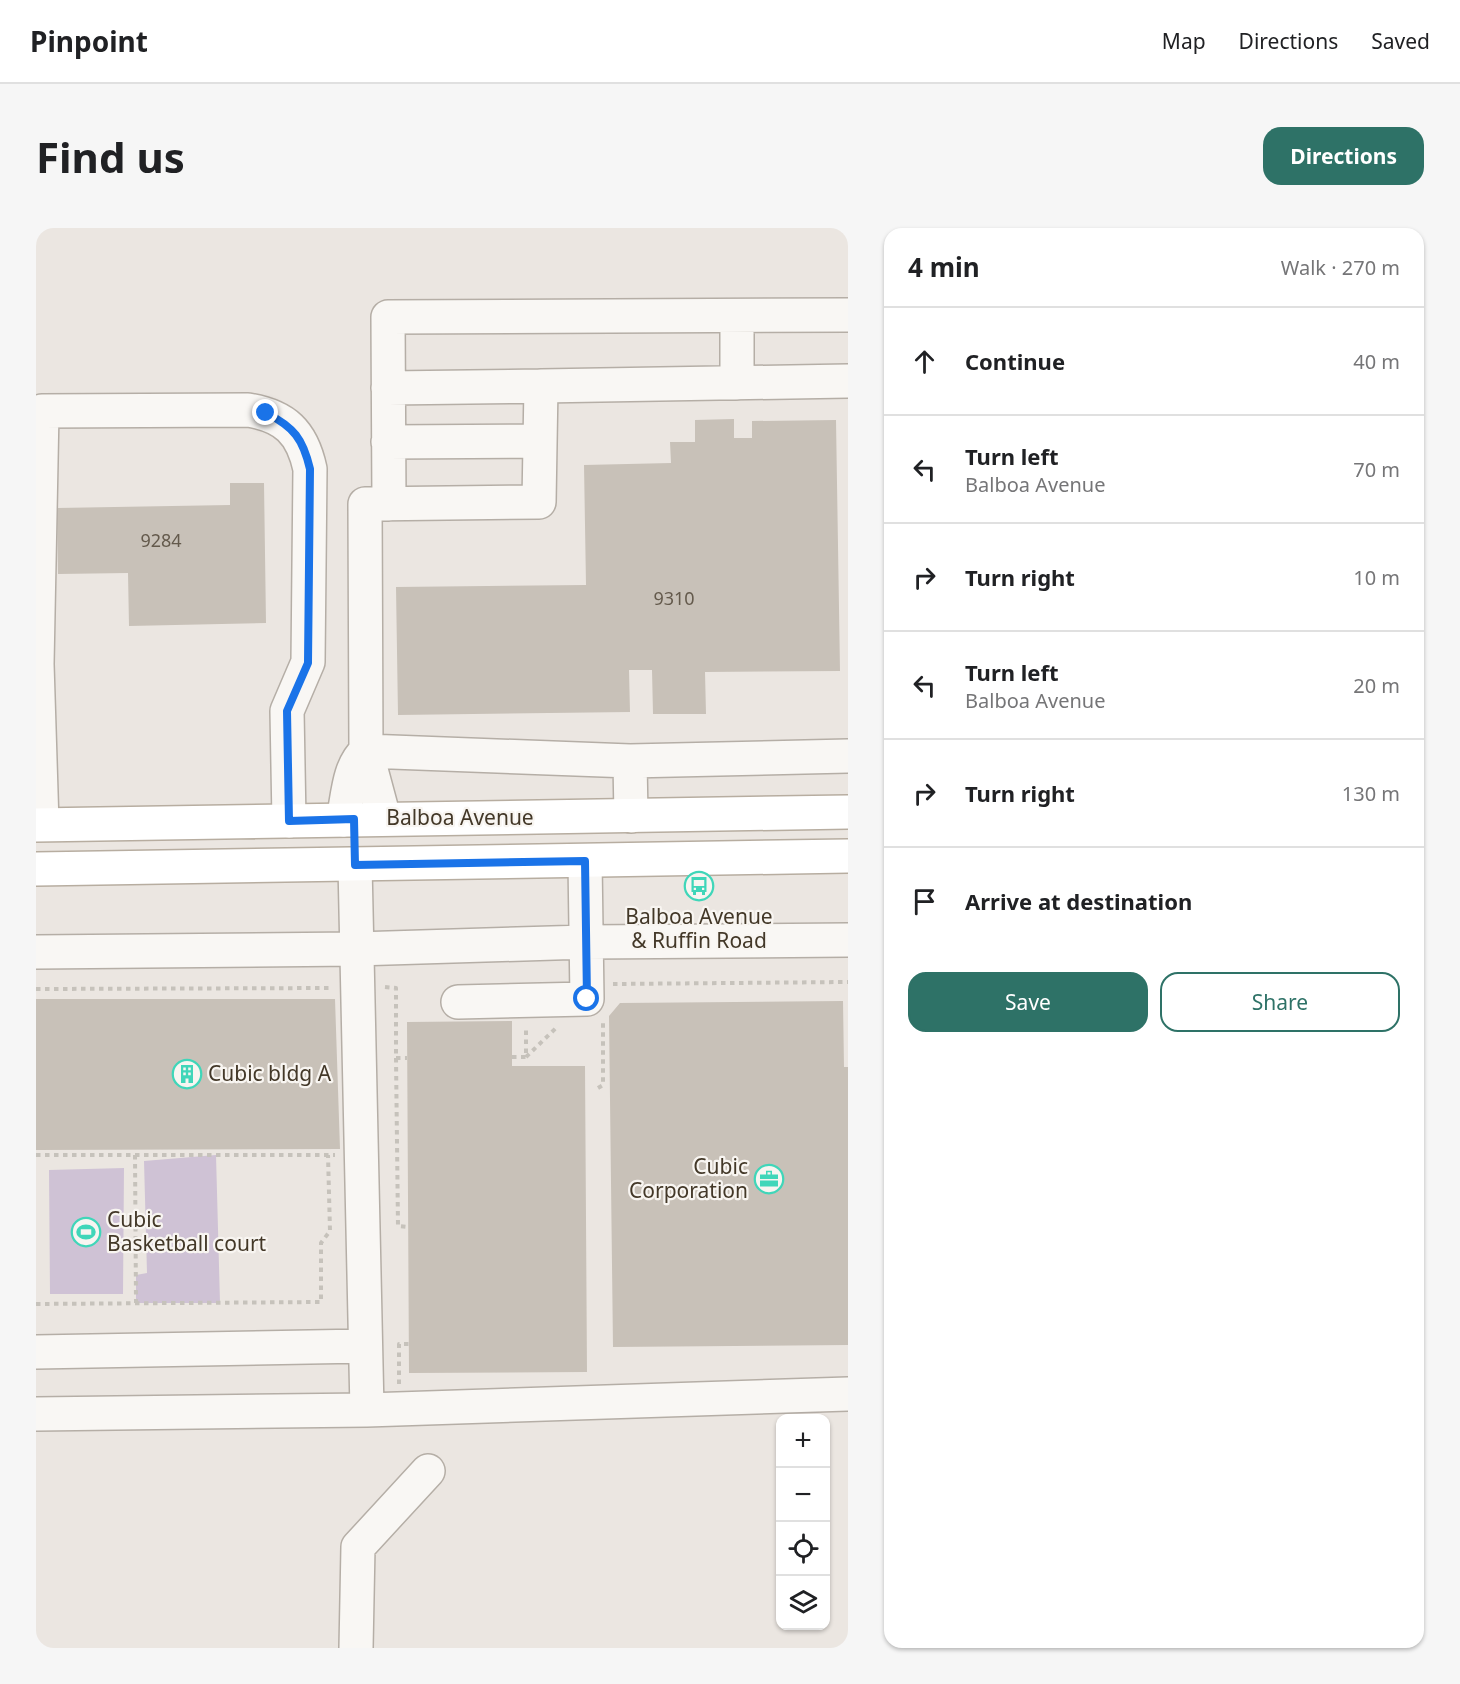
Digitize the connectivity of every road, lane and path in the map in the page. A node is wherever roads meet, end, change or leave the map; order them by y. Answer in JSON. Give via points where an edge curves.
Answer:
{"nodes":[{"id":1,"x":848,"y":315,"type":"edge"},
{"id":2,"x":736,"y":316,"type":"junction"},
{"id":3,"x":848,"y":381,"type":"edge"},
{"id":4,"x":736,"y":383,"type":"junction"},
{"id":5,"x":541,"y":386,"type":"junction"},
{"id":6,"x":388,"y":387,"type":"junction"},
{"id":7,"x":540,"y":441,"type":"junction"},
{"id":8,"x":388,"y":442,"type":"junction"},
{"id":9,"x":389,"y":504,"type":"junction"},
{"id":10,"x":366,"y":751,"type":"junction"},
{"id":11,"x":848,"y":756,"type":"edge"},
{"id":12,"x":630,"y":761,"type":"junction"},
{"id":13,"x":848,"y":812,"type":"edge"},
{"id":14,"x":631,"y":816,"type":"junction"},
{"id":15,"x":360,"y":819,"type":"junction"},
{"id":16,"x":289,"y":821,"type":"junction"},
{"id":17,"x":39,"y":824,"type":"edge"},
{"id":18,"x":848,"y":856,"type":"edge"},
{"id":19,"x":585,"y":861,"type":"junction"},
{"id":20,"x":355,"y":865,"type":"junction"},
{"id":21,"x":36,"y":869,"type":"edge"},
{"id":22,"x":848,"y":940,"type":"edge"},
{"id":23,"x":586,"y":942,"type":"junction"},
{"id":24,"x":356,"y":949,"type":"junction"},
{"id":25,"x":36,"y":952,"type":"edge"},
{"id":26,"x":848,"y":982,"type":"edge"},
{"id":27,"x":603,"y":984,"type":"dead end"},
{"id":28,"x":378,"y":987,"type":"dead end"},
{"id":29,"x":341,"y":988,"type":"dead end"},
{"id":30,"x":36,"y":989,"type":"edge"},
{"id":31,"x":458,"y":1002,"type":"dead end"},
{"id":32,"x":603,"y":1013,"type":"dead end"},
{"id":33,"x":396,"y":1058,"type":"junction"},
{"id":34,"x":407,"y":1058,"type":"dead end"},
{"id":35,"x":598,"y":1088,"type":"dead end"},
{"id":36,"x":36,"y":1155,"type":"edge"},
{"id":37,"x":135,"y":1155,"type":"junction"},
{"id":38,"x":328,"y":1155,"type":"junction"},
{"id":39,"x":343,"y":1155,"type":"dead end"},
{"id":40,"x":408,"y":1227,"type":"dead end"},
{"id":41,"x":36,"y":1304,"type":"edge"},
{"id":42,"x":136,"y":1304,"type":"junction"},
{"id":43,"x":409,"y":1344,"type":"dead end"},
{"id":44,"x":365,"y":1346,"type":"junction"},
{"id":45,"x":36,"y":1352,"type":"edge"},
{"id":46,"x":848,"y":1394,"type":"edge"},
{"id":47,"x":400,"y":1409,"type":"junction"},
{"id":48,"x":367,"y":1410,"type":"junction"},
{"id":49,"x":36,"y":1414,"type":"edge"},
{"id":50,"x":428,"y":1471,"type":"dead end"},
{"id":51,"x":356,"y":1648,"type":"edge"}],
"edges":[{"from":1,"to":2,"type":"lane"},
{"from":2,"to":4,"type":"lane"},
{"from":2,"to":6,"type":"lane","via":[[388,317]]},
{"from":3,"to":4,"type":"lane"},
{"from":4,"to":5,"type":"lane"},
{"from":5,"to":6,"type":"lane"},
{"from":5,"to":7,"type":"lane"},
{"from":6,"to":8,"type":"lane"},
{"from":7,"to":8,"type":"lane"},
{"from":7,"to":9,"type":"lane","via":[[539,502]]},
{"from":8,"to":9,"type":"lane"},
{"from":9,"to":10,"type":"lane","via":[[365,504]]},
{"from":10,"to":12,"type":"lane"},
{"from":10,"to":15,"type":"lane"},
{"from":11,"to":12,"type":"lane"},
{"from":12,"to":14,"type":"lane"},
{"from":13,"to":14,"type":"main road","name":"Balboa Avenue"},
{"from":14,"to":15,"type":"main road","name":"Balboa Avenue"},
{"from":15,"to":16,"type":"main road","name":"Balboa Avenue"},
{"from":15,"to":20,"type":"main road"},
{"from":16,"to":17,"type":"main road","name":"Balboa Avenue"},
{"from":16,"to":17,"type":"lane","via":[[287,711],[308,663],[310,469],[297,434],[266,413],[248,410],[42,411]]},
{"from":18,"to":19,"type":"main road","name":"Balboa Avenue"},
{"from":19,"to":20,"type":"main road","name":"Balboa Avenue"},
{"from":19,"to":23,"type":"lane"},
{"from":20,"to":21,"type":"main road","name":"Balboa Avenue"},
{"from":20,"to":24,"type":"lane"},
{"from":22,"to":23,"type":"lane"},
{"from":23,"to":24,"type":"lane"},
{"from":23,"to":31,"type":"lane","via":[[587,999]]},
{"from":24,"to":25,"type":"lane"},
{"from":24,"to":44,"type":"lane"},
{"from":26,"to":27,"type":"path"},
{"from":28,"to":33,"type":"path","via":[[396,988]]},
{"from":29,"to":30,"type":"path"},
{"from":32,"to":35,"type":"path","via":[[603,1085]]},
{"from":33,"to":34,"type":"path"},
{"from":33,"to":40,"type":"path","via":[[398,1226]]},
{"from":36,"to":37,"type":"path"},
{"from":37,"to":38,"type":"path"},
{"from":37,"to":42,"type":"path"},
{"from":38,"to":39,"type":"path"},
{"from":38,"to":42,"type":"path","via":[[330,1231],[321,1243],[321,1302]]},
{"from":41,"to":42,"type":"path"},
{"from":43,"to":47,"type":"path","via":[[399,1344]]},
{"from":44,"to":45,"type":"lane"},
{"from":44,"to":48,"type":"lane"},
{"from":46,"to":47,"type":"lane"},
{"from":47,"to":48,"type":"lane"},
{"from":48,"to":49,"type":"lane"},
{"from":50,"to":51,"type":"lane","via":[[358,1547]]}]}
